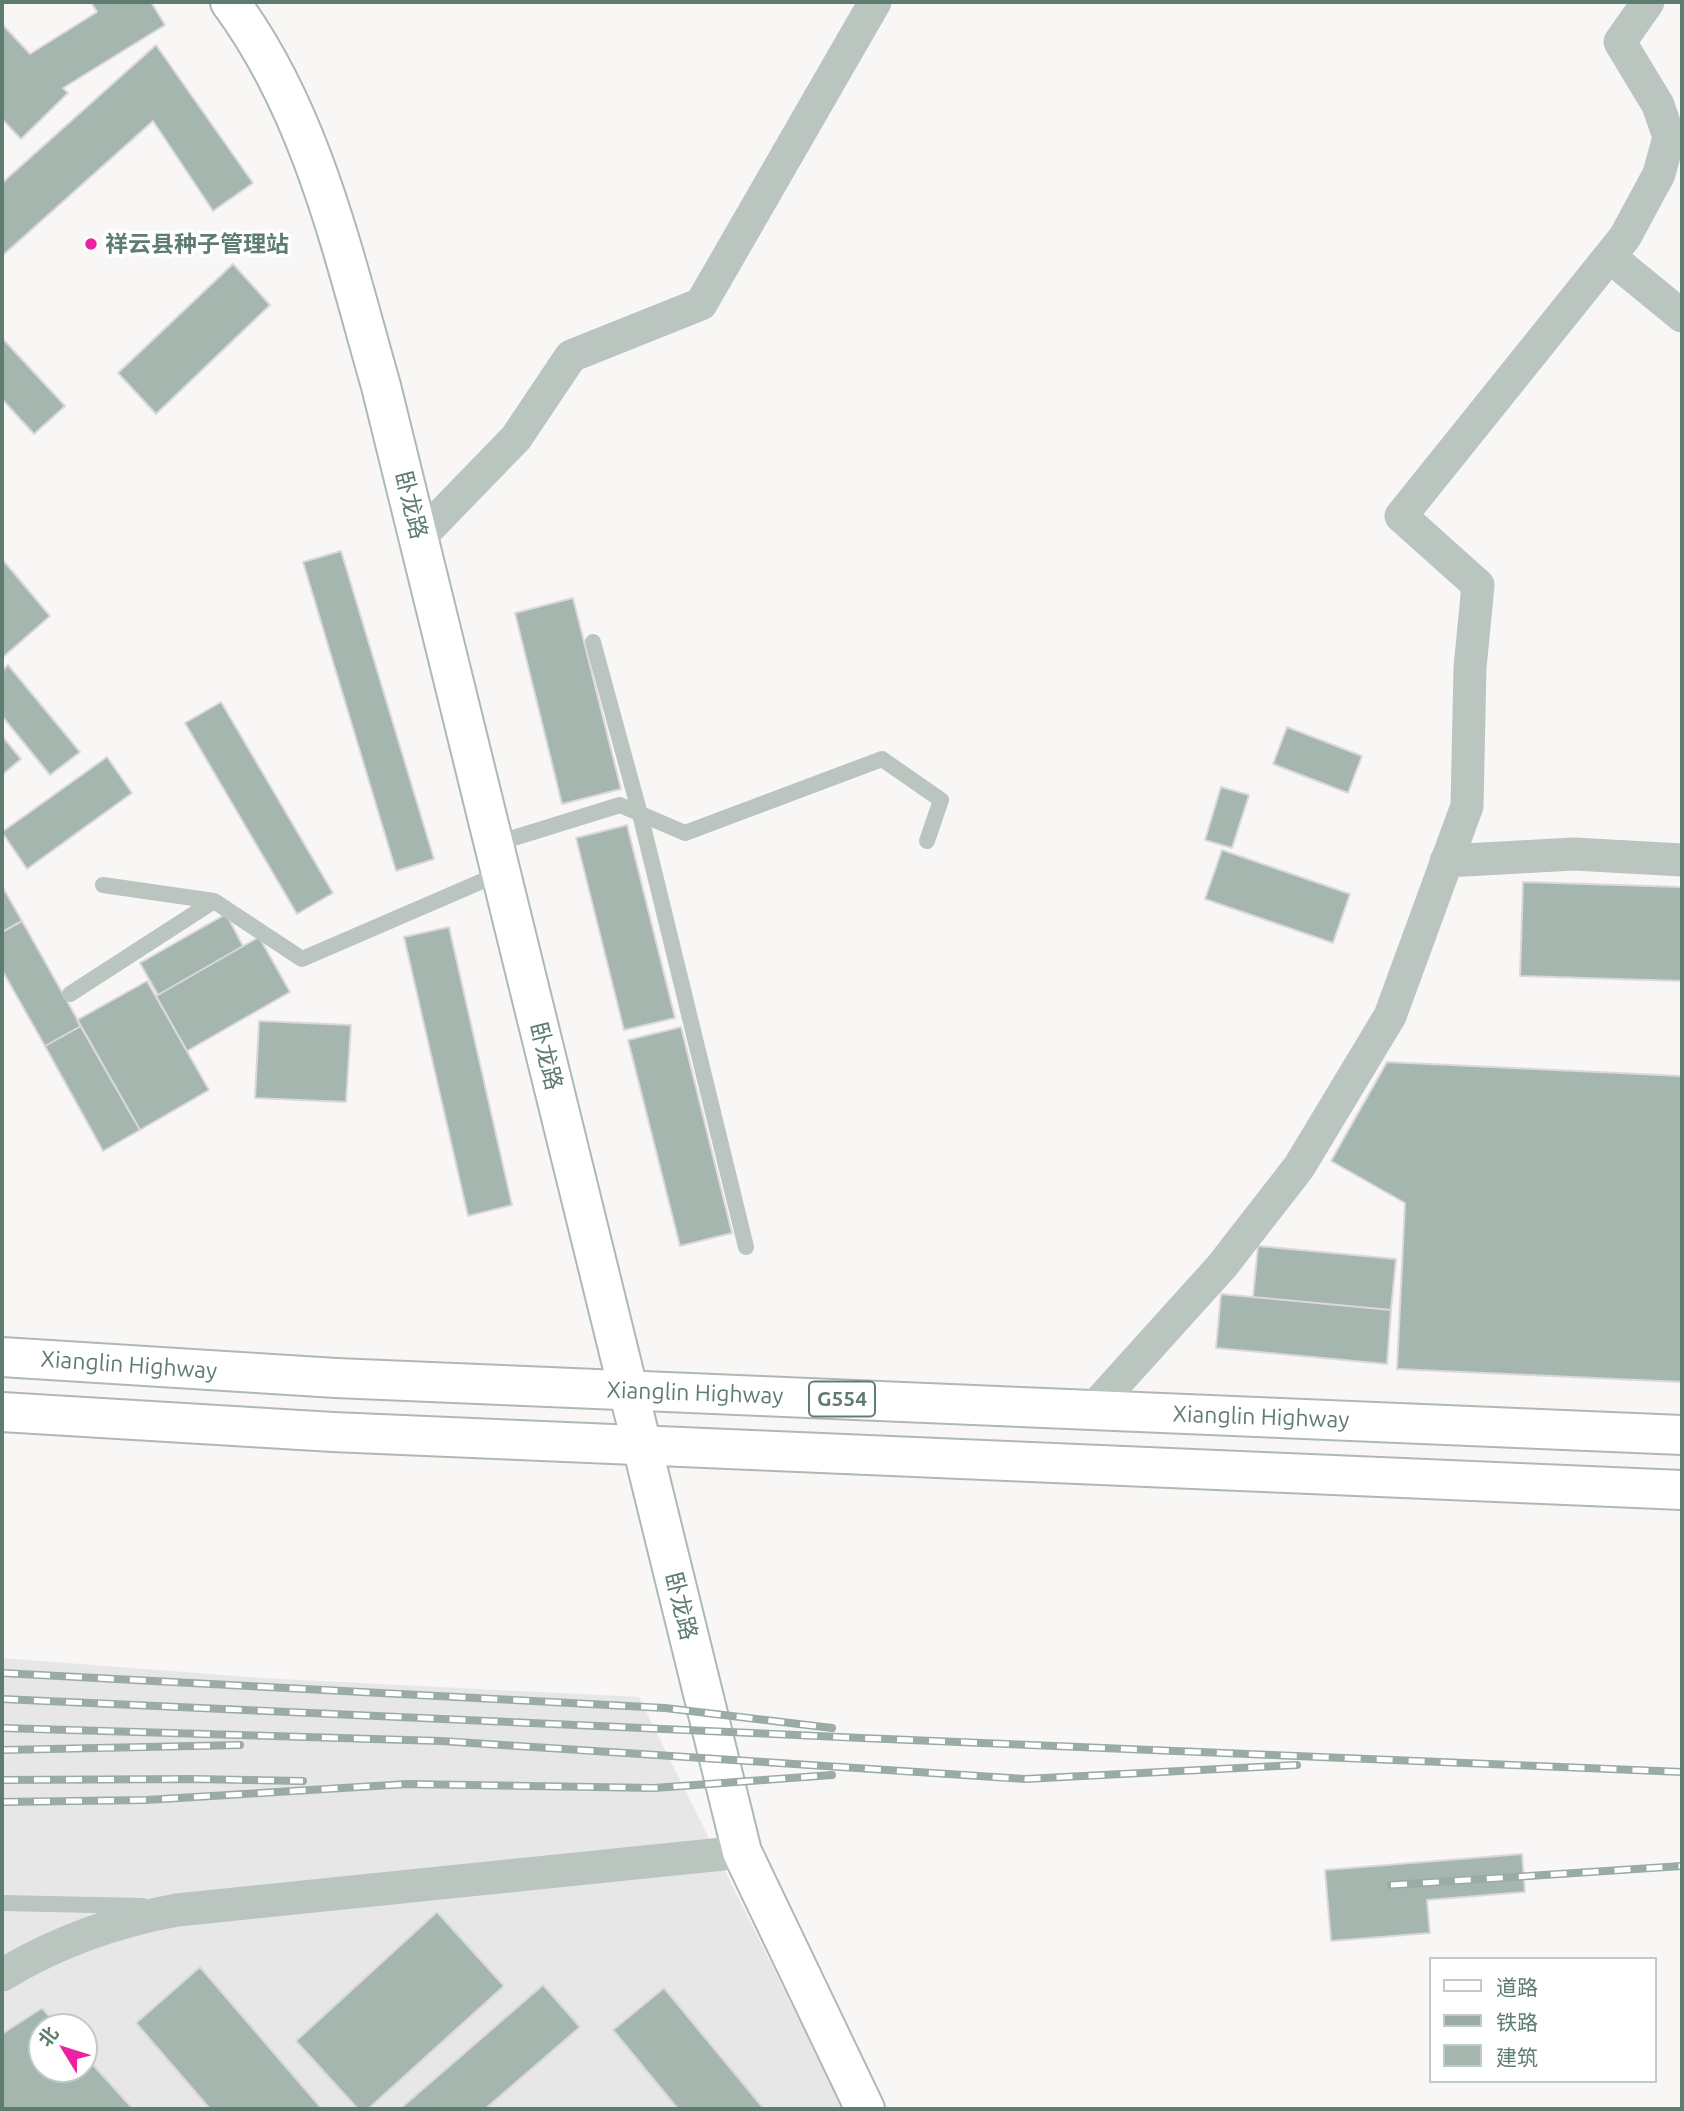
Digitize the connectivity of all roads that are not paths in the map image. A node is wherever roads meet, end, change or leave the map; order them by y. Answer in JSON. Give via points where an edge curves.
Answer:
{"nodes":[{"id":1,"x":230,"y":2,"type":"edge"},
{"id":2,"x":875,"y":2,"type":"edge"},
{"id":3,"x":1648,"y":2,"type":"edge"},
{"id":4,"x":1609,"y":257,"type":"junction"},
{"id":5,"x":1682,"y":316,"type":"edge"},
{"id":6,"x":419,"y":538,"type":"junction"},
{"id":7,"x":593,"y":642,"type":"dead end"},
{"id":8,"x":640,"y":814,"type":"junction"},
{"id":9,"x":927,"y":841,"type":"dead end"},
{"id":10,"x":497,"y":859,"type":"junction"},
{"id":11,"x":1682,"y":860,"type":"edge"},
{"id":12,"x":1446,"y":861,"type":"junction"},
{"id":13,"x":103,"y":885,"type":"dead end"},
{"id":14,"x":214,"y":901,"type":"junction"},
{"id":15,"x":70,"y":994,"type":"dead end"},
{"id":16,"x":746,"y":1247,"type":"dead end"},
{"id":17,"x":2,"y":1357,"type":"edge"},
{"id":18,"x":628,"y":1390,"type":"junction"},
{"id":19,"x":1092,"y":1410,"type":"junction"},
{"id":20,"x":2,"y":1412,"type":"edge"},
{"id":21,"x":1682,"y":1435,"type":"edge"},
{"id":22,"x":642,"y":1446,"type":"junction"},
{"id":23,"x":1682,"y":1490,"type":"edge"},
{"id":24,"x":741,"y":1852,"type":"junction"},
{"id":25,"x":2,"y":1903,"type":"edge"},
{"id":26,"x":201,"y":1907,"type":"junction"},
{"id":27,"x":2,"y":1975,"type":"edge"},
{"id":28,"x":865,"y":2109,"type":"edge"}],
"edges":[{"from":1,"to":6,"type":"main road","name":"卧龙路","via":[[268,60],[299,123],[330,206]]},
{"from":2,"to":6,"type":"street","via":[[702,304],[571,356],[516,438]]},
{"from":3,"to":4,"type":"street","via":[[1619,42],[1658,105],[1669,137],[1659,174]]},
{"from":4,"to":5,"type":"street"},
{"from":4,"to":12,"type":"street","via":[[1401,516],[1478,584],[1470,668],[1467,806]]},
{"from":6,"to":10,"type":"main road","name":"卧龙路"},
{"from":7,"to":8,"type":"lane"},
{"from":8,"to":9,"type":"lane","via":[[685,833],[882,759],[941,800]]},
{"from":8,"to":10,"type":"lane","via":[[620,805]]},
{"from":8,"to":16,"type":"lane"},
{"from":10,"to":14,"type":"lane","via":[[302,959]]},
{"from":10,"to":18,"type":"main road","name":"卧龙路"},
{"from":11,"to":12,"type":"street","via":[[1574,854]]},
{"from":12,"to":19,"type":"street","via":[[1390,1016],[1299,1167],[1222,1266]]},
{"from":13,"to":14,"type":"lane"},
{"from":14,"to":15,"type":"lane"},
{"from":17,"to":18,"type":"main road","name":"Xianglin Highway","number":"G554"},
{"from":18,"to":19,"type":"main road","name":"Xianglin Highway","number":"G554"},
{"from":18,"to":22,"type":"main road","name":"卧龙路"},
{"from":19,"to":21,"type":"main road","name":"Xianglin Highway","number":"G554"},
{"from":20,"to":22,"type":"main road"},
{"from":22,"to":23,"type":"main road"},
{"from":22,"to":24,"type":"main road","name":"卧龙路"},
{"from":24,"to":26,"type":"street"},
{"from":24,"to":28,"type":"main road","name":"卧龙路"},
{"from":25,"to":26,"type":"lane"},
{"from":26,"to":27,"type":"street","via":[[145,1916],[82,1936]]}]}
